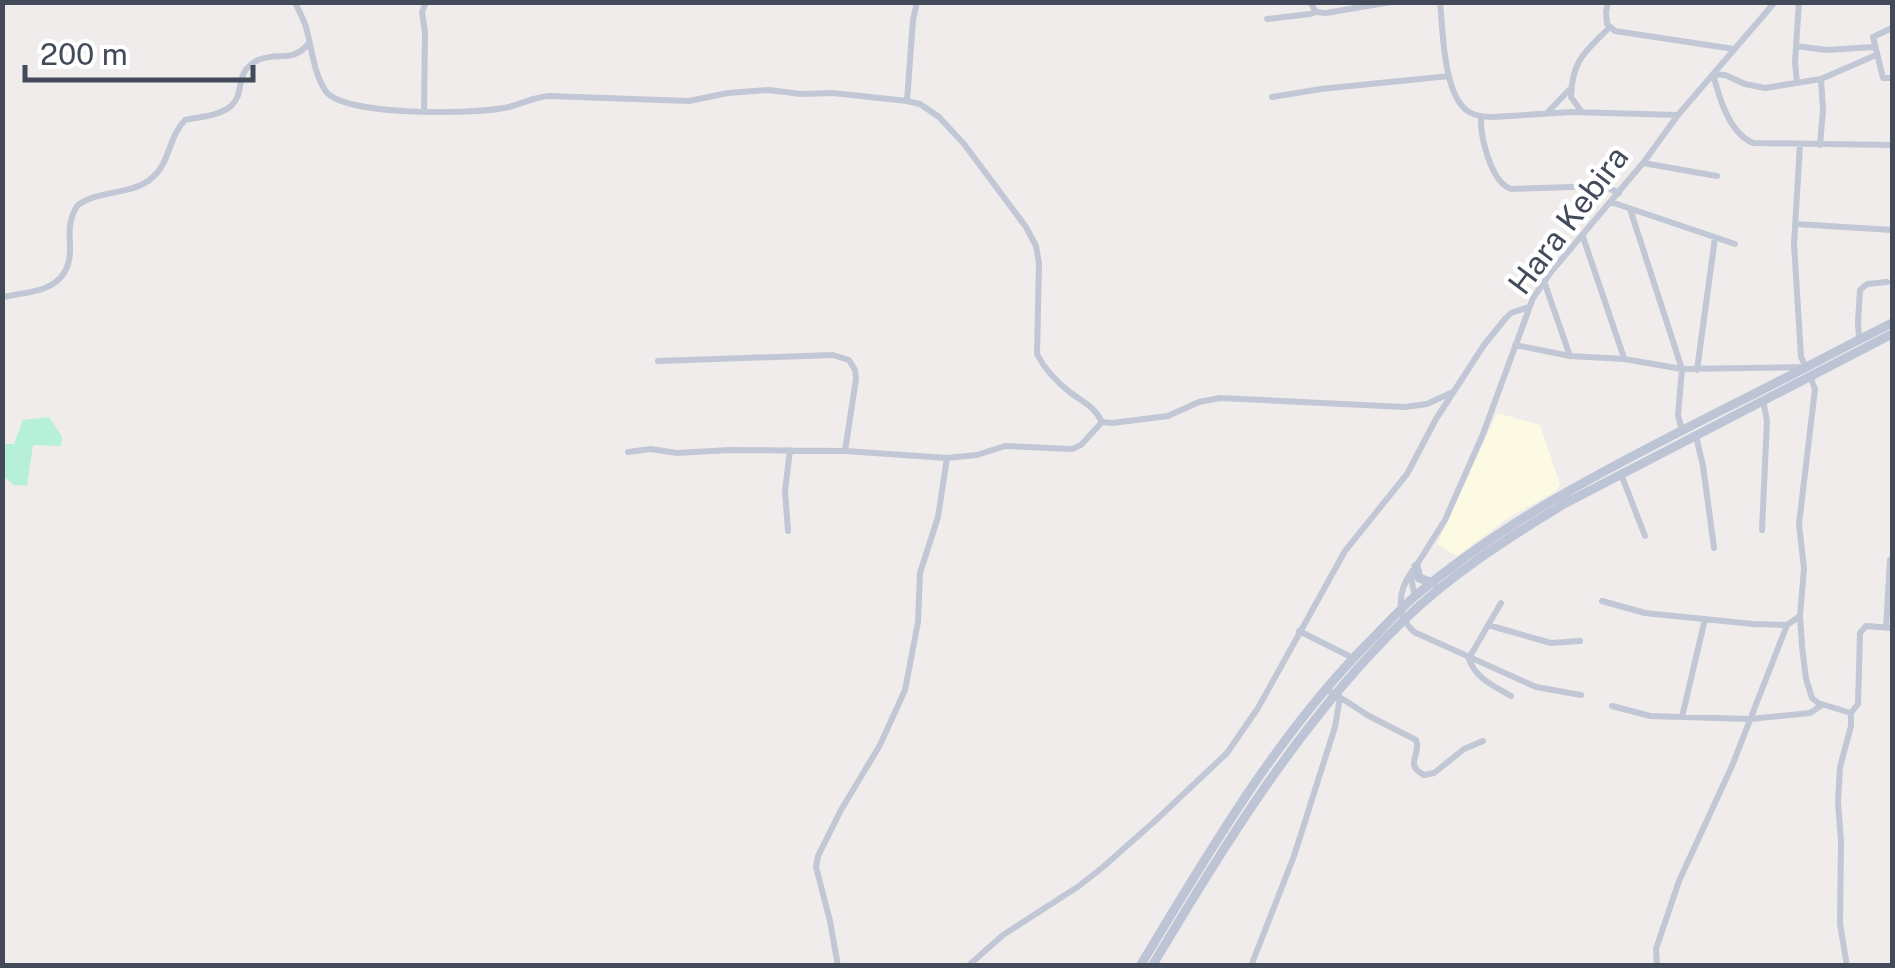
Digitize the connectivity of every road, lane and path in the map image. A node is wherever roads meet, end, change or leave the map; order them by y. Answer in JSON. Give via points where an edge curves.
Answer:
{"nodes":[{"id":1,"x":295,"y":2,"type":"edge"},
{"id":2,"x":426,"y":2,"type":"edge"},
{"id":3,"x":917,"y":2,"type":"edge"},
{"id":4,"x":1310,"y":2,"type":"edge"},
{"id":5,"x":1392,"y":2,"type":"edge"},
{"id":6,"x":1440,"y":2,"type":"edge"},
{"id":7,"x":1608,"y":2,"type":"edge"},
{"id":8,"x":1799,"y":2,"type":"edge"},
{"id":9,"x":1775,"y":3,"type":"edge"},
{"id":10,"x":1370,"y":4,"type":"edge"},
{"id":11,"x":1316,"y":12,"type":"junction"},
{"id":12,"x":1266,"y":19,"type":"dead end"},
{"id":13,"x":1609,"y":28,"type":"junction"},
{"id":14,"x":1892,"y":28,"type":"edge"},
{"id":15,"x":310,"y":42,"type":"junction"},
{"id":16,"x":1797,"y":46,"type":"junction"},
{"id":17,"x":1735,"y":50,"type":"junction"},
{"id":18,"x":1875,"y":51,"type":"junction"},
{"id":19,"x":1713,"y":74,"type":"junction"},
{"id":20,"x":1449,"y":76,"type":"junction"},
{"id":21,"x":1892,"y":78,"type":"edge"},
{"id":22,"x":1821,"y":80,"type":"junction"},
{"id":23,"x":1797,"y":83,"type":"junction"},
{"id":24,"x":1571,"y":88,"type":"junction"},
{"id":25,"x":1272,"y":98,"type":"dead end"},
{"id":26,"x":907,"y":101,"type":"junction"},
{"id":27,"x":424,"y":112,"type":"junction"},
{"id":28,"x":1582,"y":112,"type":"junction"},
{"id":29,"x":1546,"y":114,"type":"junction"},
{"id":30,"x":1678,"y":115,"type":"junction"},
{"id":31,"x":1480,"y":116,"type":"junction"},
{"id":32,"x":1800,"y":144,"type":"junction"},
{"id":33,"x":1820,"y":145,"type":"junction"},
{"id":34,"x":1892,"y":146,"type":"edge"},
{"id":35,"x":1643,"y":164,"type":"junction"},
{"id":36,"x":1717,"y":176,"type":"dead end"},
{"id":37,"x":1618,"y":193,"type":"junction"},
{"id":38,"x":1611,"y":202,"type":"junction"},
{"id":39,"x":1630,"y":210,"type":"junction"},
{"id":40,"x":1796,"y":224,"type":"junction"},
{"id":41,"x":1892,"y":230,"type":"edge"},
{"id":42,"x":1582,"y":236,"type":"junction"},
{"id":43,"x":1715,"y":238,"type":"junction"},
{"id":44,"x":1735,"y":244,"type":"dead end"},
{"id":45,"x":1888,"y":282,"type":"dead end"},
{"id":46,"x":1544,"y":283,"type":"junction"},
{"id":47,"x":2,"y":297,"type":"edge"},
{"id":48,"x":1529,"y":306,"type":"junction"},
{"id":49,"x":1892,"y":322,"type":"edge"},
{"id":50,"x":1892,"y":334,"type":"edge"},
{"id":51,"x":1860,"y":340,"type":"junction"},
{"id":52,"x":1515,"y":345,"type":"junction"},
{"id":53,"x":1570,"y":356,"type":"junction"},
{"id":54,"x":1624,"y":359,"type":"junction"},
{"id":55,"x":658,"y":361,"type":"dead end"},
{"id":56,"x":1682,"y":369,"type":"junction"},
{"id":57,"x":1697,"y":370,"type":"junction"},
{"id":58,"x":1808,"y":371,"type":"junction"},
{"id":59,"x":1454,"y":392,"type":"junction"},
{"id":60,"x":1763,"y":400,"type":"junction"},
{"id":61,"x":1102,"y":422,"type":"junction"},
{"id":62,"x":1682,"y":430,"type":"junction"},
{"id":63,"x":1696,"y":436,"type":"junction"},
{"id":64,"x":790,"y":450,"type":"junction"},
{"id":65,"x":844,"y":450,"type":"junction"},
{"id":66,"x":628,"y":452,"type":"dead end"},
{"id":67,"x":946,"y":458,"type":"junction"},
{"id":68,"x":1621,"y":474,"type":"junction"},
{"id":69,"x":1511,"y":530,"type":"junction"},
{"id":70,"x":1762,"y":530,"type":"dead end"},
{"id":71,"x":788,"y":531,"type":"dead end"},
{"id":72,"x":1645,"y":536,"type":"dead end"},
{"id":73,"x":1714,"y":548,"type":"dead end"},
{"id":74,"x":1890,"y":560,"type":"edge"},
{"id":75,"x":1416,"y":566,"type":"junction"},
{"id":76,"x":1433,"y":583,"type":"junction"},
{"id":77,"x":1418,"y":601,"type":"junction"},
{"id":78,"x":1602,"y":602,"type":"dead end"},
{"id":79,"x":1501,"y":603,"type":"dead end"},
{"id":80,"x":1403,"y":615,"type":"junction"},
{"id":81,"x":1800,"y":616,"type":"junction"},
{"id":82,"x":1705,"y":619,"type":"junction"},
{"id":83,"x":1488,"y":624,"type":"junction"},
{"id":84,"x":1788,"y":624,"type":"junction"},
{"id":85,"x":1890,"y":628,"type":"edge"},
{"id":86,"x":1300,"y":631,"type":"junction"},
{"id":87,"x":1580,"y":641,"type":"dead end"},
{"id":88,"x":1354,"y":658,"type":"junction"},
{"id":89,"x":1468,"y":658,"type":"junction"},
{"id":90,"x":1333,"y":694,"type":"junction"},
{"id":91,"x":1581,"y":695,"type":"dead end"},
{"id":92,"x":1510,"y":696,"type":"dead end"},
{"id":93,"x":1824,"y":704,"type":"junction"},
{"id":94,"x":1612,"y":706,"type":"dead end"},
{"id":95,"x":1851,"y":714,"type":"junction"},
{"id":96,"x":1682,"y":717,"type":"junction"},
{"id":97,"x":1750,"y":719,"type":"junction"},
{"id":98,"x":1483,"y":740,"type":"dead end"},
{"id":99,"x":1206,"y":868,"type":"junction"},
{"id":100,"x":838,"y":966,"type":"edge"},
{"id":101,"x":968,"y":966,"type":"edge"},
{"id":102,"x":1140,"y":966,"type":"edge"},
{"id":103,"x":1152,"y":966,"type":"edge"},
{"id":104,"x":1251,"y":966,"type":"edge"},
{"id":105,"x":1656,"y":966,"type":"edge"},
{"id":106,"x":1847,"y":966,"type":"edge"}],
"edges":[{"from":1,"to":15,"type":"street"},
{"from":2,"to":27,"type":"street"},
{"from":3,"to":26,"type":"street"},
{"from":4,"to":11,"type":"street"},
{"from":5,"to":10,"type":"street"},
{"from":6,"to":20,"type":"street"},
{"from":7,"to":13,"type":"street"},
{"from":8,"to":16,"type":"street"},
{"from":9,"to":17,"type":"street","name":"Hara Kebira"},
{"from":10,"to":11,"type":"street"},
{"from":11,"to":12,"type":"street"},
{"from":13,"to":17,"type":"street"},
{"from":13,"to":24,"type":"street","via":[[1578,58]]},
{"from":14,"to":18,"type":"street","via":[[1874,36]]},
{"from":15,"to":27,"type":"street","via":[[331,97]]},
{"from":15,"to":47,"type":"street","via":[[296,56],[252,64],[226,110],[185,120],[148,181],[76,206],[70,261],[58,281]]},
{"from":16,"to":18,"type":"street"},
{"from":16,"to":23,"type":"street"},
{"from":17,"to":19,"type":"street","name":"Hara Kebira"},
{"from":18,"to":21,"type":"street","via":[[1883,78]]},
{"from":18,"to":22,"type":"street"},
{"from":19,"to":23,"type":"street","via":[[1756,87]]},
{"from":19,"to":30,"type":"street","name":"Hara Kebira"},
{"from":19,"to":32,"type":"street","via":[[1744,140]]},
{"from":20,"to":25,"type":"street"},
{"from":20,"to":31,"type":"street","via":[[1460,103]]},
{"from":22,"to":23,"type":"street"},
{"from":22,"to":33,"type":"street"},
{"from":24,"to":28,"type":"street"},
{"from":24,"to":29,"type":"street"},
{"from":26,"to":27,"type":"street","via":[[769,90],[689,101],[549,96],[508,108]]},
{"from":26,"to":61,"type":"street","via":[[945,123],[1026,226],[1040,263],[1037,354]]},
{"from":28,"to":29,"type":"street"},
{"from":28,"to":30,"type":"street"},
{"from":29,"to":31,"type":"street"},
{"from":30,"to":35,"type":"street","name":"Hara Kebira"},
{"from":31,"to":37,"type":"street","via":[[1486,150],[1504,187],[1604,186]]},
{"from":32,"to":33,"type":"street"},
{"from":32,"to":40,"type":"street"},
{"from":33,"to":34,"type":"street"},
{"from":35,"to":36,"type":"street"},
{"from":35,"to":37,"type":"street","name":"Hara Kebira"},
{"from":37,"to":38,"type":"street","name":"Hara Kebira"},
{"from":38,"to":39,"type":"street"},
{"from":38,"to":42,"type":"street","name":"Hara Kebira"},
{"from":39,"to":43,"type":"street"},
{"from":39,"to":56,"type":"street"},
{"from":40,"to":41,"type":"street"},
{"from":40,"to":58,"type":"street","via":[[1800,338]]},
{"from":42,"to":46,"type":"street","name":"Hara Kebira"},
{"from":42,"to":54,"type":"street"},
{"from":43,"to":44,"type":"street"},
{"from":43,"to":57,"type":"street"},
{"from":45,"to":51,"type":"street","via":[[1860,290]]},
{"from":46,"to":48,"type":"street","name":"Hara Kebira"},
{"from":46,"to":53,"type":"street"},
{"from":48,"to":52,"type":"street","name":"Hara Kebira"},
{"from":48,"to":59,"type":"street","via":[[1498,326]]},
{"from":49,"to":51,"type":"main road"},
{"from":50,"to":58,"type":"main road"},
{"from":51,"to":58,"type":"main road"},
{"from":52,"to":53,"type":"street"},
{"from":52,"to":75,"type":"street","name":"Hara Kebira","via":[[1451,506]]},
{"from":53,"to":54,"type":"street"},
{"from":54,"to":56,"type":"street"},
{"from":55,"to":65,"type":"street","via":[[850,360],[856,379]]},
{"from":56,"to":57,"type":"street"},
{"from":56,"to":62,"type":"street"},
{"from":57,"to":58,"type":"street"},
{"from":58,"to":60,"type":"main road"},
{"from":58,"to":62,"type":"main road"},
{"from":58,"to":81,"type":"street","via":[[1815,389],[1799,515]]},
{"from":59,"to":61,"type":"street","via":[[1404,408],[1208,399],[1168,416]]},
{"from":59,"to":86,"type":"street","via":[[1407,474],[1345,551]]},
{"from":60,"to":63,"type":"main road"},
{"from":60,"to":70,"type":"street"},
{"from":61,"to":67,"type":"street","via":[[1072,449],[1005,446]]},
{"from":62,"to":69,"type":"main road"},
{"from":63,"to":68,"type":"main road"},
{"from":63,"to":73,"type":"street"},
{"from":64,"to":65,"type":"street"},
{"from":64,"to":66,"type":"street"},
{"from":64,"to":71,"type":"street"},
{"from":65,"to":67,"type":"street"},
{"from":67,"to":100,"type":"street","via":[[920,573],[906,690],[818,856]]},
{"from":68,"to":69,"type":"main road"},
{"from":68,"to":72,"type":"street"},
{"from":69,"to":76,"type":"main road"},
{"from":69,"to":77,"type":"main road"},
{"from":74,"to":85,"type":"street"},
{"from":75,"to":76,"type":"main road","via":[[1419,578]]},
{"from":75,"to":77,"type":"street","name":"Hara Kebira"},
{"from":75,"to":80,"type":"street","via":[[1402,588]]},
{"from":76,"to":77,"type":"main road"},
{"from":77,"to":80,"type":"main road"},
{"from":78,"to":82,"type":"street"},
{"from":79,"to":83,"type":"street"},
{"from":80,"to":88,"type":"main road"},
{"from":80,"to":89,"type":"street","via":[[1414,632]]},
{"from":80,"to":90,"type":"main road"},
{"from":81,"to":84,"type":"street"},
{"from":81,"to":93,"type":"street","via":[[1808,688]]},
{"from":82,"to":84,"type":"street"},
{"from":82,"to":96,"type":"street"},
{"from":83,"to":87,"type":"street","via":[[1551,642]]},
{"from":83,"to":89,"type":"street"},
{"from":84,"to":97,"type":"street"},
{"from":85,"to":95,"type":"street","via":[[1866,626],[1860,633],[1858,704]]},
{"from":86,"to":88,"type":"street"},
{"from":86,"to":101,"type":"street","via":[[1227,753],[1091,876]]},
{"from":88,"to":90,"type":"main road"},
{"from":89,"to":91,"type":"street","via":[[1536,688]]},
{"from":89,"to":92,"type":"street","via":[[1479,676]]},
{"from":90,"to":98,"type":"street","via":[[1416,740],[1414,764],[1424,774]]},
{"from":90,"to":99,"type":"main road","via":[[1274,754]]},
{"from":90,"to":104,"type":"street","via":[[1335,727]]},
{"from":93,"to":95,"type":"street"},
{"from":93,"to":97,"type":"street","via":[[1810,713]]},
{"from":94,"to":96,"type":"street"},
{"from":95,"to":106,"type":"street","via":[[1838,802]]},
{"from":96,"to":97,"type":"street"},
{"from":97,"to":105,"type":"street","via":[[1679,881]]},
{"from":99,"to":102,"type":"main road"},
{"from":99,"to":103,"type":"main road"}]}
